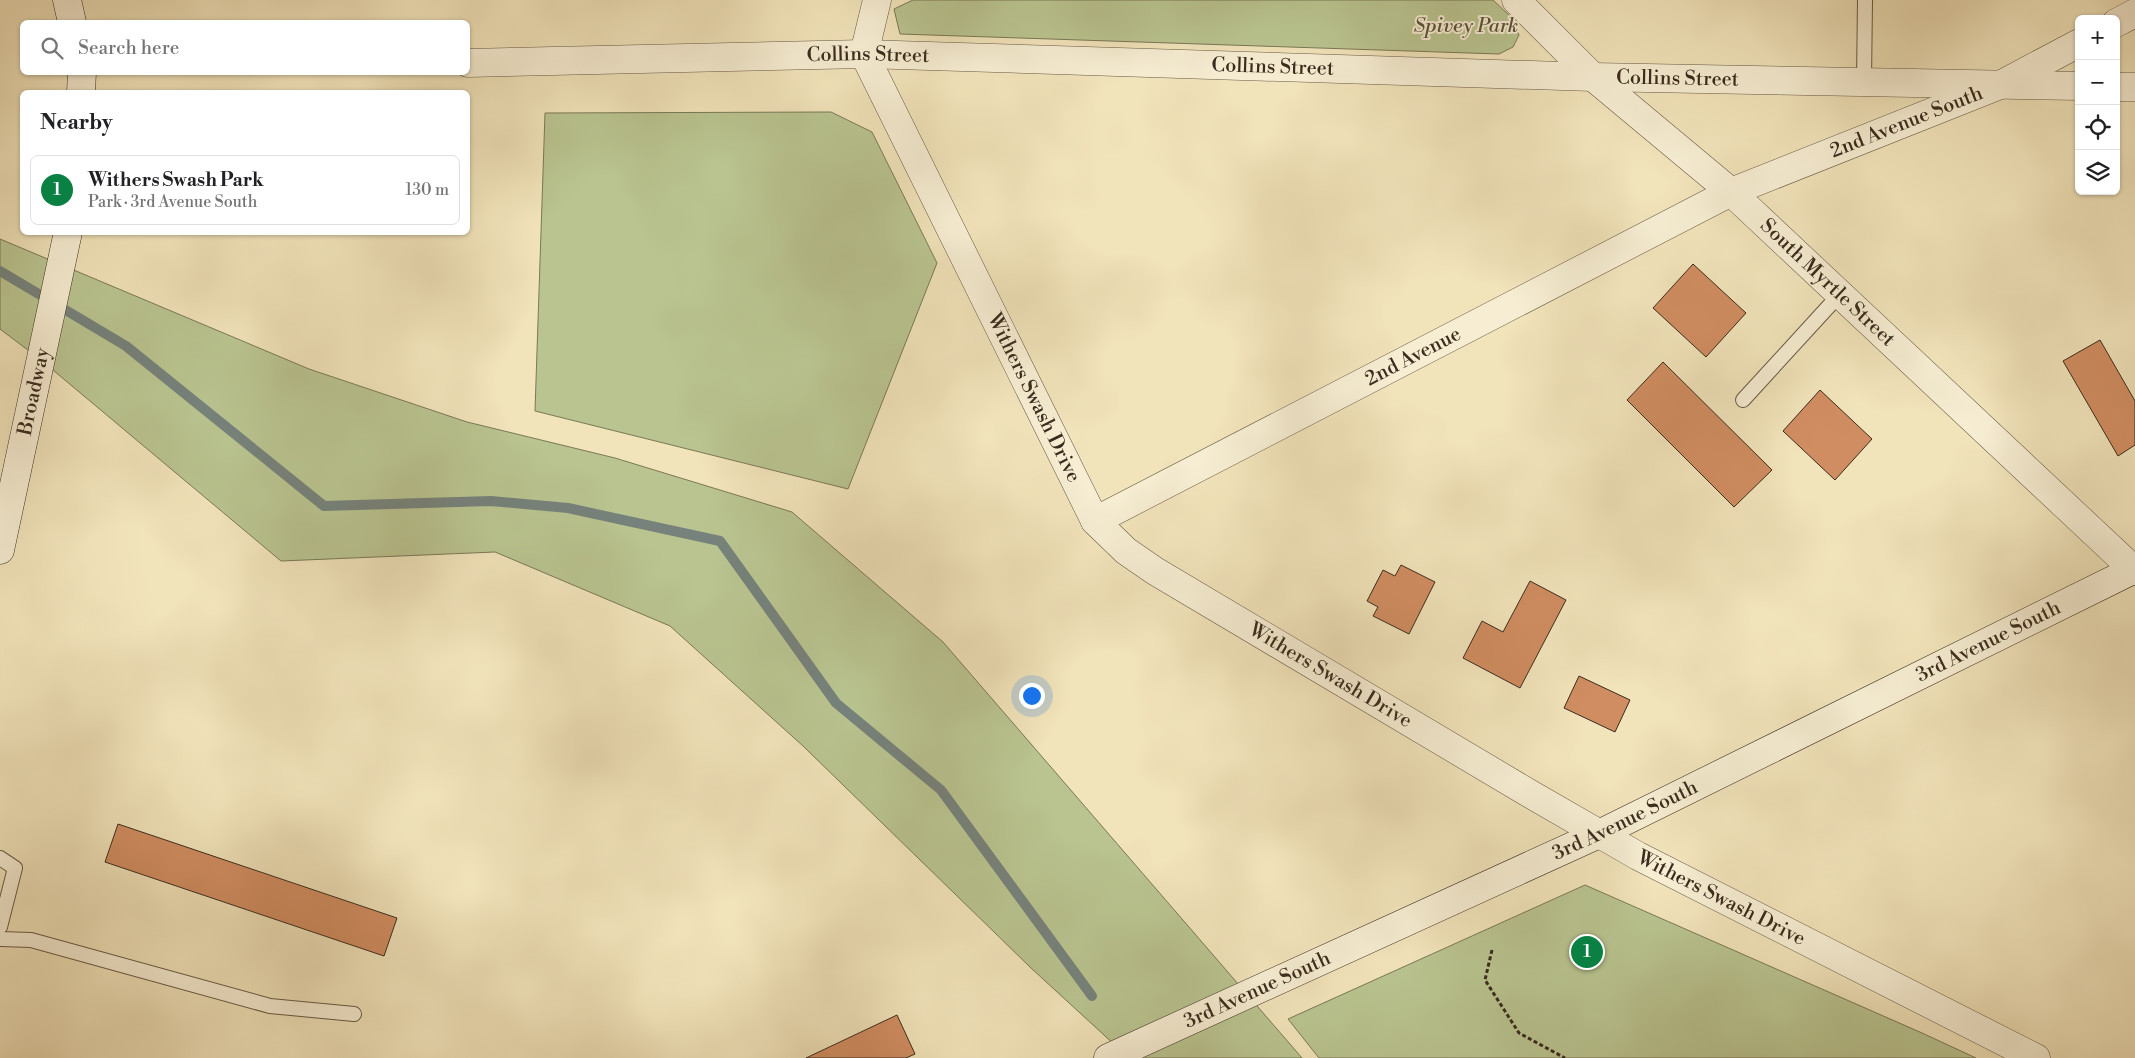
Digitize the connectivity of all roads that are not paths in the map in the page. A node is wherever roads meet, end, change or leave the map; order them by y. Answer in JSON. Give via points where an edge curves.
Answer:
{"nodes":[{"id":1,"x":68,"y":0,"type":"edge"},
{"id":2,"x":877,"y":0,"type":"edge"},
{"id":3,"x":1516,"y":0,"type":"edge"},
{"id":4,"x":1865,"y":0,"type":"edge"},
{"id":5,"x":2135,"y":13,"type":"edge"},
{"id":6,"x":72,"y":20,"type":"edge"},
{"id":7,"x":2120,"y":21,"type":"edge"},
{"id":8,"x":2075,"y":45,"type":"edge"},
{"id":9,"x":864,"y":54,"type":"junction"},
{"id":10,"x":470,"y":63,"type":"edge"},
{"id":11,"x":82,"y":75,"type":"edge"},
{"id":12,"x":1593,"y":76,"type":"junction"},
{"id":13,"x":1864,"y":82,"type":"junction"},
{"id":14,"x":2000,"y":85,"type":"junction"},
{"id":15,"x":2075,"y":86,"type":"edge"},
{"id":16,"x":2120,"y":87,"type":"edge"},
{"id":17,"x":2135,"y":87,"type":"edge"},
{"id":18,"x":81,"y":90,"type":"edge"},
{"id":19,"x":1731,"y":192,"type":"junction"},
{"id":20,"x":67,"y":235,"type":"edge"},
{"id":21,"x":1840,"y":294,"type":"junction"},
{"id":22,"x":1743,"y":400,"type":"dead end"},
{"id":23,"x":1095,"y":521,"type":"junction"},
{"id":24,"x":0,"y":550,"type":"edge"},
{"id":25,"x":2135,"y":570,"type":"edge"},
{"id":26,"x":1600,"y":834,"type":"junction"},
{"id":27,"x":0,"y":858,"type":"edge"},
{"id":28,"x":0,"y":927,"type":"edge"},
{"id":29,"x":0,"y":939,"type":"edge"},
{"id":30,"x":354,"y":1014,"type":"dead end"},
{"id":31,"x":1108,"y":1058,"type":"edge"},
{"id":32,"x":2036,"y":1058,"type":"edge"}],
"edges":[{"from":1,"to":6,"type":"street"},
{"from":2,"to":9,"type":"street"},
{"from":3,"to":12,"type":"street","name":"South Myrtle Street"},
{"from":4,"to":13,"type":"lane"},
{"from":5,"to":7,"type":"street"},
{"from":8,"to":14,"type":"street","name":"2nd Avenue South"},
{"from":9,"to":10,"type":"street","name":"Collins Street"},
{"from":9,"to":12,"type":"street","name":"Collins Street"},
{"from":9,"to":23,"type":"street","name":"Withers Swash Drive"},
{"from":11,"to":18,"type":"street"},
{"from":12,"to":13,"type":"street","name":"Collins Street"},
{"from":12,"to":19,"type":"street","name":"South Myrtle Street"},
{"from":13,"to":14,"type":"street","name":"Collins Street"},
{"from":14,"to":15,"type":"street","name":"Collins Street"},
{"from":14,"to":19,"type":"street","name":"2nd Avenue South"},
{"from":16,"to":17,"type":"street"},
{"from":19,"to":21,"type":"street","name":"South Myrtle Street"},
{"from":19,"to":23,"type":"street","name":"2nd Avenue"},
{"from":20,"to":24,"type":"street","name":"Broadway"},
{"from":21,"to":22,"type":"lane"},
{"from":21,"to":25,"type":"street","name":"South Myrtle Street"},
{"from":23,"to":26,"type":"street","name":"Withers Swash Drive","via":[[1126,551],[1155,571]]},
{"from":25,"to":26,"type":"street","name":"3rd Avenue South"},
{"from":26,"to":31,"type":"street","name":"3rd Avenue South"},
{"from":26,"to":32,"type":"street","name":"Withers Swash Drive"},
{"from":27,"to":28,"type":"lane","via":[[15,868]]},
{"from":29,"to":30,"type":"lane","via":[[31,940],[270,1006]]}]}
